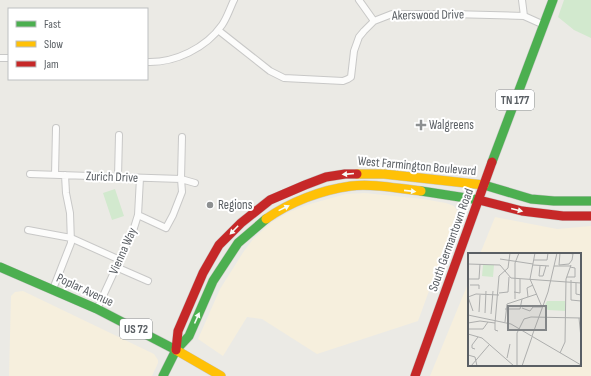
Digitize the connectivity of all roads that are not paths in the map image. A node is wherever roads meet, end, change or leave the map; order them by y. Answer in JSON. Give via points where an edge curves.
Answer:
{"nodes":[{"id":1,"x":234,"y":0,"type":"edge"},
{"id":2,"x":359,"y":0,"type":"edge"},
{"id":3,"x":522,"y":0,"type":"edge"},
{"id":4,"x":553,"y":0,"type":"edge"},
{"id":5,"x":524,"y":16,"type":"junction"},
{"id":6,"x":374,"y":21,"type":"junction"},
{"id":7,"x":544,"y":25,"type":"junction"},
{"id":8,"x":218,"y":30,"type":"junction"},
{"id":9,"x":148,"y":62,"type":"edge"},
{"id":10,"x":56,"y":128,"type":"dead end"},
{"id":11,"x":119,"y":135,"type":"dead end"},
{"id":12,"x":182,"y":137,"type":"dead end"},
{"id":13,"x":30,"y":174,"type":"dead end"},
{"id":14,"x":55,"y":175,"type":"junction"},
{"id":15,"x":64,"y":175,"type":"junction"},
{"id":16,"x":118,"y":177,"type":"junction"},
{"id":17,"x":140,"y":178,"type":"junction"},
{"id":18,"x":181,"y":179,"type":"junction"},
{"id":19,"x":195,"y":183,"type":"dead end"},
{"id":20,"x":484,"y":185,"type":"junction"},
{"id":21,"x":479,"y":200,"type":"junction"},
{"id":22,"x":591,"y":201,"type":"edge"},
{"id":23,"x":138,"y":215,"type":"junction"},
{"id":24,"x":591,"y":216,"type":"edge"},
{"id":25,"x":28,"y":230,"type":"dead end"},
{"id":26,"x":71,"y":238,"type":"junction"},
{"id":27,"x":120,"y":260,"type":"junction"},
{"id":28,"x":0,"y":267,"type":"edge"},
{"id":29,"x":116,"y":267,"type":"junction"},
{"id":30,"x":148,"y":281,"type":"dead end"},
{"id":31,"x":53,"y":289,"type":"junction"},
{"id":32,"x":97,"y":309,"type":"junction"},
{"id":33,"x":176,"y":350,"type":"junction"},
{"id":34,"x":163,"y":376,"type":"edge"},
{"id":35,"x":221,"y":376,"type":"edge"},
{"id":36,"x":415,"y":376,"type":"edge"}],
"edges":[{"from":1,"to":8,"type":"street"},
{"from":2,"to":6,"type":"street"},
{"from":3,"to":5,"type":"street"},
{"from":4,"to":7,"type":"main road","name":"South Germantown Road","number":"TN 177"},
{"from":5,"to":6,"type":"street","name":"Akerswood Drive","via":[[406,13],[392,14]]},
{"from":5,"to":7,"type":"street","name":"Akerswood Drive"},
{"from":6,"to":8,"type":"street","name":"Akerswood Drive","via":[[356,44],[351,77],[343,81],[284,78],[270,71]]},
{"from":7,"to":20,"type":"main road","name":"South Germantown Road","number":"TN 177"},
{"from":8,"to":9,"type":"street","via":[[190,52],[166,61]]},
{"from":10,"to":14,"type":"street"},
{"from":11,"to":16,"type":"street"},
{"from":12,"to":18,"type":"street","name":"Vienna Way"},
{"from":13,"to":14,"type":"street","name":"Zurich Drive"},
{"from":14,"to":15,"type":"street","name":"Zurich Drive"},
{"from":15,"to":16,"type":"street","name":"Zurich Drive"},
{"from":15,"to":26,"type":"street"},
{"from":16,"to":17,"type":"street","name":"Zurich Drive"},
{"from":17,"to":18,"type":"street","name":"Zurich Drive"},
{"from":17,"to":23,"type":"street","name":"Vienna Way"},
{"from":18,"to":19,"type":"street","name":"Zurich Drive"},
{"from":18,"to":23,"type":"street","name":"Vienna Way","via":[[182,192],[166,228]]},
{"from":20,"to":21,"type":"main road","name":"South Germantown Road","number":"TN 177"},
{"from":20,"to":22,"type":"main road","name":"West Farmington Boulevard","via":[[531,199]]},
{"from":20,"to":33,"type":"main road","name":"West Farmington Boulevard","one_way":true,"via":[[384,174],[345,174],[326,177],[270,200],[219,245],[203,272],[178,330]]},
{"from":21,"to":24,"type":"main road","name":"West Farmington Boulevard","one_way":true,"via":[[522,211],[563,216]]},
{"from":33,"to":21,"type":"main road","name":"West Farmington Boulevard","one_way":true,"via":[[189,336],[213,281],[238,243],[276,212],[308,196],[351,186],[372,186]]},
{"from":21,"to":36,"type":"main road","name":"South Germantown Road","number":"TN 177"},
{"from":23,"to":27,"type":"street","name":"Vienna Way"},
{"from":25,"to":26,"type":"street"},
{"from":26,"to":27,"type":"street"},
{"from":26,"to":31,"type":"street"},
{"from":27,"to":29,"type":"street","name":"Vienna Way"},
{"from":28,"to":31,"type":"main road","name":"Poplar Avenue","number":"US 72"},
{"from":29,"to":30,"type":"street"},
{"from":29,"to":32,"type":"street","name":"Vienna Way"},
{"from":31,"to":32,"type":"main road","name":"Poplar Avenue","number":"US 72"},
{"from":32,"to":33,"type":"main road","name":"Poplar Avenue","number":"US 72"},
{"from":33,"to":34,"type":"main road"},
{"from":33,"to":35,"type":"main road","name":"Poplar Avenue","number":"US 72"}]}
